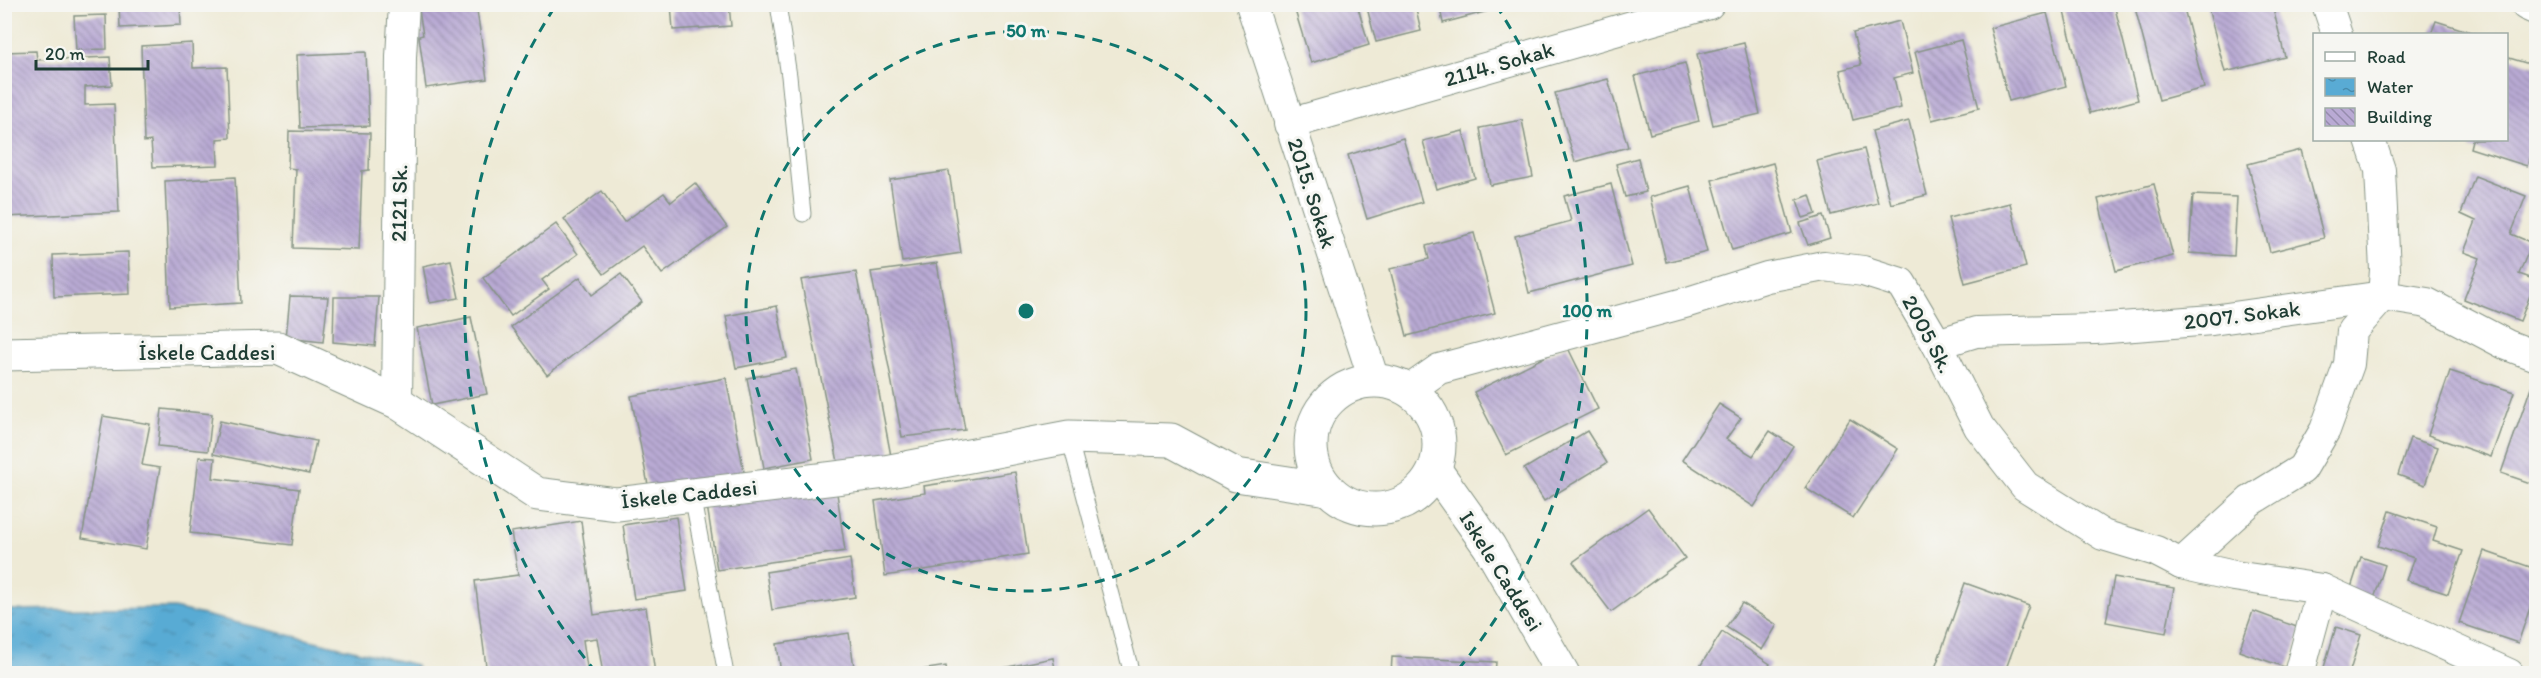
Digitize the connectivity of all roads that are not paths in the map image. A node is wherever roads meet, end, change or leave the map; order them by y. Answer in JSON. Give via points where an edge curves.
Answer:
{"nodes":[{"id":1,"x":404,"y":4,"type":"edge"},
{"id":2,"x":778,"y":4,"type":"edge"},
{"id":3,"x":1251,"y":4,"type":"edge"},
{"id":4,"x":1709,"y":4,"type":"edge"},
{"id":5,"x":2327,"y":4,"type":"edge"},
{"id":6,"x":2527,"y":4,"type":"edge"},
{"id":7,"x":2536,"y":8,"type":"edge"},
{"id":8,"x":2337,"y":33,"type":"edge"},
{"id":9,"x":1289,"y":124,"type":"junction"},
{"id":10,"x":2370,"y":141,"type":"edge"},
{"id":11,"x":803,"y":214,"type":"dead end"},
{"id":12,"x":2383,"y":296,"type":"junction"},
{"id":13,"x":1937,"y":344,"type":"junction"},
{"id":14,"x":4,"y":354,"type":"edge"},
{"id":15,"x":2536,"y":356,"type":"edge"},
{"id":16,"x":1374,"y":380,"type":"junction"},
{"id":17,"x":1409,"y":390,"type":"junction"},
{"id":18,"x":397,"y":402,"type":"junction"},
{"id":19,"x":1070,"y":437,"type":"junction"},
{"id":20,"x":1435,"y":470,"type":"junction"},
{"id":21,"x":1328,"y":489,"type":"junction"},
{"id":22,"x":692,"y":495,"type":"junction"},
{"id":23,"x":2181,"y":564,"type":"junction"},
{"id":24,"x":2322,"y":589,"type":"junction"},
{"id":25,"x":726,"y":674,"type":"edge"},
{"id":26,"x":1132,"y":674,"type":"edge"},
{"id":27,"x":1563,"y":674,"type":"edge"},
{"id":28,"x":2299,"y":674,"type":"edge"},
{"id":29,"x":2509,"y":674,"type":"edge"}],
"edges":[{"from":1,"to":18,"type":"street","name":"2121 Sk."},
{"from":2,"to":11,"type":"lane"},
{"from":3,"to":9,"type":"street","name":"2015. Sokak"},
{"from":4,"to":9,"type":"street","name":"2114. Sokak"},
{"from":5,"to":8,"type":"street"},
{"from":6,"to":7,"type":"street"},
{"from":9,"to":16,"type":"street","name":"2015. Sokak"},
{"from":10,"to":12,"type":"street","via":[[2380,170]]},
{"from":12,"to":13,"type":"street","name":"2007. Sokak","via":[[2212,320],[2096,329],[1976,332]]},
{"from":12,"to":15,"type":"street","name":"2007. Sokak","via":[[2427,303]]},
{"from":12,"to":23,"type":"street","via":[[2352,331],[2349,364],[2325,430],[2302,470],[2250,501]]},
{"from":13,"to":17,"type":"street","name":"2005 Sk.","via":[[1901,284],[1863,271],[1824,266],[1767,277],[1439,369]]},
{"from":13,"to":23,"type":"street","name":"2005 Sk.","via":[[1978,427],[2025,486],[2103,535]]},
{"from":14,"to":18,"type":"street","name":"İskele Caddesi","via":[[278,348]]},
{"from":16,"to":17,"type":"street","via":[[1392,382]]},
{"from":16,"to":21,"type":"street","via":[[1339,392],[1325,404],[1316,420],[1312,456]]},
{"from":17,"to":20,"type":"street","via":[[1434,416],[1440,452]]},
{"from":18,"to":22,"type":"street","name":"İskele Caddesi","via":[[537,494],[617,504]]},
{"from":19,"to":21,"type":"street","name":"İskele Caddesi","via":[[1171,440],[1236,475]]},
{"from":19,"to":22,"type":"street","name":"İskele Caddesi","via":[[885,472]]},
{"from":19,"to":26,"type":"lane"},
{"from":20,"to":21,"type":"street","via":[[1426,486],[1395,506],[1359,507]]},
{"from":20,"to":27,"type":"street","name":"Iskele Caddesi","via":[[1489,546]]},
{"from":22,"to":25,"type":"lane"},
{"from":23,"to":24,"type":"street","name":"2005 Sk."},
{"from":24,"to":28,"type":"street"},
{"from":24,"to":29,"type":"street","name":"2005 Sk."}]}
